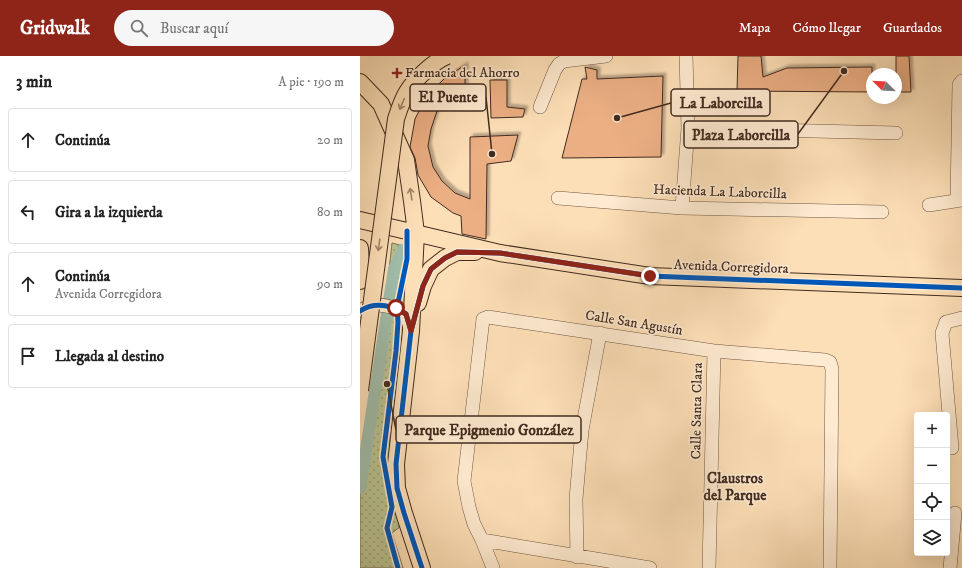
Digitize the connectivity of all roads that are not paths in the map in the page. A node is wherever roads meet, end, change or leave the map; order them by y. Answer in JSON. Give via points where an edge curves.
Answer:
{"nodes":[{"id":1,"x":447,"y":56,"type":"edge"},
{"id":2,"x":606,"y":56,"type":"edge"},
{"id":3,"x":686,"y":56,"type":"edge"},
{"id":4,"x":962,"y":81,"type":"edge"},
{"id":5,"x":360,"y":82,"type":"edge"},
{"id":6,"x":540,"y":107,"type":"dead end"},
{"id":7,"x":688,"y":128,"type":"junction"},
{"id":8,"x":896,"y":133,"type":"dead end"},
{"id":9,"x":558,"y":198,"type":"dead end"},
{"id":10,"x":960,"y":200,"type":"edge"},
{"id":11,"x":929,"y":205,"type":"dead end"},
{"id":12,"x":682,"y":208,"type":"junction"},
{"id":13,"x":882,"y":212,"type":"dead end"},
{"id":14,"x":360,"y":220,"type":"edge"},
{"id":15,"x":416,"y":233,"type":"junction"},
{"id":16,"x":360,"y":248,"type":"edge"},
{"id":17,"x":500,"y":253,"type":"junction"},
{"id":18,"x":360,"y":272,"type":"edge"},
{"id":19,"x":962,"y":288,"type":"edge"},
{"id":20,"x":360,"y":311,"type":"edge"},
{"id":21,"x":962,"y":318,"type":"edge"},
{"id":22,"x":411,"y":331,"type":"junction"},
{"id":23,"x":600,"y":334,"type":"junction"},
{"id":24,"x":714,"y":351,"type":"junction"},
{"id":25,"x":360,"y":390,"type":"edge"},
{"id":26,"x":956,"y":432,"type":"edge"},
{"id":27,"x":952,"y":448,"type":"dead end"},
{"id":28,"x":955,"y":513,"type":"dead end"},
{"id":29,"x":482,"y":540,"type":"junction"},
{"id":30,"x":577,"y":556,"type":"junction"},
{"id":31,"x":422,"y":568,"type":"edge"},
{"id":32,"x":493,"y":568,"type":"edge"},
{"id":33,"x":650,"y":568,"type":"edge"},
{"id":34,"x":709,"y":568,"type":"edge"},
{"id":35,"x":830,"y":568,"type":"edge"},
{"id":36,"x":950,"y":568,"type":"edge"}],
"edges":[{"from":1,"to":25,"type":"main road","one_way":true,"bridge":true,"via":[[422,74],[407,92],[396,119]]},
{"from":2,"to":6,"type":"street","via":[[564,61],[559,64]]},
{"from":3,"to":7,"type":"street"},
{"from":4,"to":10,"type":"street","via":[[959,85]]},
{"from":15,"to":5,"type":"main road","one_way":true,"via":[[406,160],[381,104]]},
{"from":7,"to":8,"type":"street"},
{"from":7,"to":12,"type":"street"},
{"from":9,"to":12,"type":"street","name":"Hacienda La Laborcilla"},
{"from":10,"to":11,"type":"street"},
{"from":12,"to":13,"type":"street","name":"Hacienda La Laborcilla"},
{"from":14,"to":15,"type":"main road","name":"Avenida Corregidora"},
{"from":15,"to":17,"type":"main road","name":"Avenida Corregidora"},
{"from":15,"to":22,"type":"main road"},
{"from":16,"to":18,"type":"main road"},
{"from":17,"to":19,"type":"main road","name":"Avenida Corregidora","via":[[650,276]]},
{"from":17,"to":22,"type":"main road","via":[[457,252],[431,269],[423,286]]},
{"from":20,"to":22,"type":"street","via":[[366,307],[383,305],[396,308],[406,314]]},
{"from":21,"to":26,"type":"street","via":[[946,322],[942,333]]},
{"from":22,"to":31,"type":"main road","via":[[396,464],[397,488]]},
{"from":23,"to":24,"type":"street","name":"Calle San Agustín"},
{"from":23,"to":29,"type":"street","name":"Calle San Agustín","via":[[488,317],[483,320],[464,481],[472,518]]},
{"from":23,"to":30,"type":"street","via":[[582,430],[576,499]]},
{"from":24,"to":34,"type":"street","name":"Calle Santa Clara"},
{"from":24,"to":35,"type":"street","name":"Calle San Agustín","via":[[830,362]]},
{"from":26,"to":27,"type":"street"},
{"from":28,"to":36,"type":"street"},
{"from":29,"to":30,"type":"street"},
{"from":29,"to":32,"type":"street","name":"Calle San Agustín"},
{"from":30,"to":33,"type":"street"}]}
